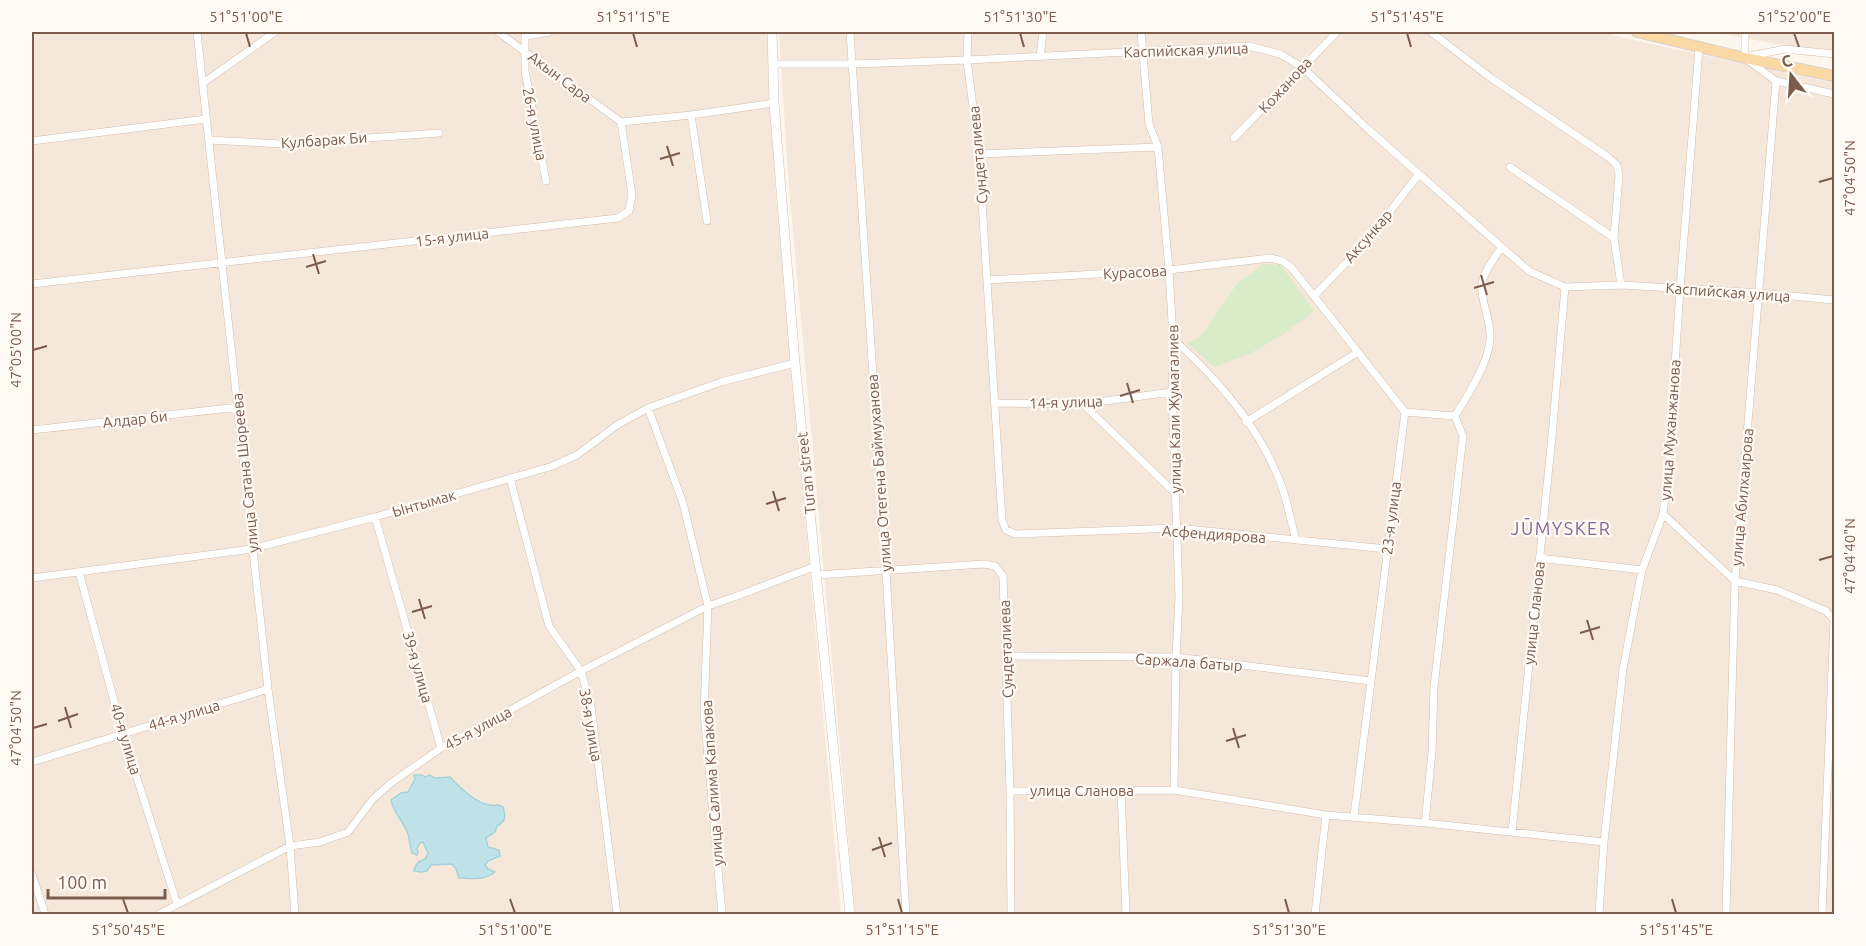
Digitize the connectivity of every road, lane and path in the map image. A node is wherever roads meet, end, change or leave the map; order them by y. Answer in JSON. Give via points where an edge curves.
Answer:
{"nodes":[{"id":1,"x":197,"y":32,"type":"edge"},
{"id":2,"x":276,"y":32,"type":"edge"},
{"id":3,"x":498,"y":32,"type":"edge"},
{"id":4,"x":549,"y":32,"type":"edge"},
{"id":5,"x":772,"y":32,"type":"edge"},
{"id":6,"x":850,"y":32,"type":"edge"},
{"id":7,"x":968,"y":32,"type":"edge"},
{"id":8,"x":1043,"y":32,"type":"edge"},
{"id":9,"x":1141,"y":32,"type":"edge"},
{"id":10,"x":1337,"y":32,"type":"edge"},
{"id":11,"x":1431,"y":32,"type":"edge"},
{"id":12,"x":1636,"y":32,"type":"edge"},
{"id":13,"x":1745,"y":32,"type":"edge"},
{"id":14,"x":526,"y":34,"type":"edge"},
{"id":15,"x":1699,"y":47,"type":"junction"},
{"id":16,"x":524,"y":50,"type":"junction"},
{"id":17,"x":1143,"y":52,"type":"junction"},
{"id":18,"x":1834,"y":54,"type":"edge"},
{"id":19,"x":1040,"y":56,"type":"junction"},
{"id":20,"x":1745,"y":58,"type":"junction"},
{"id":21,"x":967,"y":60,"type":"junction"},
{"id":22,"x":773,"y":64,"type":"junction"},
{"id":23,"x":852,"y":64,"type":"junction"},
{"id":24,"x":1302,"y":67,"type":"junction"},
{"id":25,"x":1834,"y":76,"type":"edge"},
{"id":26,"x":1776,"y":81,"type":"junction"},
{"id":27,"x":203,"y":83,"type":"junction"},
{"id":28,"x":1834,"y":94,"type":"edge"},
{"id":29,"x":774,"y":103,"type":"junction"},
{"id":30,"x":691,"y":115,"type":"junction"},
{"id":31,"x":206,"y":119,"type":"junction"},
{"id":32,"x":621,"y":122,"type":"junction"},
{"id":33,"x":439,"y":132,"type":"dead end"},
{"id":34,"x":1234,"y":138,"type":"dead end"},
{"id":35,"x":209,"y":140,"type":"junction"},
{"id":36,"x":32,"y":141,"type":"edge"},
{"id":37,"x":1158,"y":147,"type":"junction"},
{"id":38,"x":980,"y":154,"type":"junction"},
{"id":39,"x":1510,"y":167,"type":"dead end"},
{"id":40,"x":1419,"y":174,"type":"junction"},
{"id":41,"x":546,"y":181,"type":"dead end"},
{"id":42,"x":707,"y":221,"type":"dead end"},
{"id":43,"x":1614,"y":238,"type":"junction"},
{"id":44,"x":1502,"y":248,"type":"junction"},
{"id":45,"x":223,"y":263,"type":"junction"},
{"id":46,"x":1170,"y":270,"type":"junction"},
{"id":47,"x":987,"y":280,"type":"junction"},
{"id":48,"x":32,"y":284,"type":"edge"},
{"id":49,"x":1621,"y":285,"type":"junction"},
{"id":50,"x":1565,"y":287,"type":"junction"},
{"id":51,"x":1680,"y":289,"type":"junction"},
{"id":52,"x":1760,"y":293,"type":"junction"},
{"id":53,"x":1314,"y":296,"type":"junction"},
{"id":54,"x":1834,"y":300,"type":"edge"},
{"id":55,"x":1173,"y":339,"type":"junction"},
{"id":56,"x":1358,"y":352,"type":"junction"},
{"id":57,"x":795,"y":363,"type":"junction"},
{"id":58,"x":1172,"y":392,"type":"junction"},
{"id":59,"x":995,"y":404,"type":"junction"},
{"id":60,"x":1083,"y":404,"type":"junction"},
{"id":61,"x":239,"y":407,"type":"junction"},
{"id":62,"x":648,"y":408,"type":"junction"},
{"id":63,"x":1405,"y":412,"type":"junction"},
{"id":64,"x":1455,"y":416,"type":"junction"},
{"id":65,"x":1246,"y":422,"type":"junction"},
{"id":66,"x":32,"y":430,"type":"edge"},
{"id":67,"x":510,"y":478,"type":"junction"},
{"id":68,"x":1176,"y":493,"type":"junction"},
{"id":69,"x":1663,"y":514,"type":"junction"},
{"id":70,"x":375,"y":517,"type":"junction"},
{"id":71,"x":1177,"y":528,"type":"junction"},
{"id":72,"x":1006,"y":530,"type":"joint"},
{"id":73,"x":1296,"y":540,"type":"junction"},
{"id":74,"x":252,"y":549,"type":"junction"},
{"id":75,"x":1387,"y":549,"type":"junction"},
{"id":76,"x":1539,"y":558,"type":"junction"},
{"id":77,"x":816,"y":570,"type":"junction"},
{"id":78,"x":886,"y":570,"type":"junction"},
{"id":79,"x":1642,"y":570,"type":"junction"},
{"id":80,"x":79,"y":572,"type":"junction"},
{"id":81,"x":32,"y":578,"type":"edge"},
{"id":82,"x":1735,"y":581,"type":"junction"},
{"id":83,"x":708,"y":606,"type":"junction"},
{"id":84,"x":1834,"y":620,"type":"edge"},
{"id":85,"x":1006,"y":656,"type":"junction"},
{"id":86,"x":1176,"y":657,"type":"junction"},
{"id":87,"x":580,"y":671,"type":"junction"},
{"id":88,"x":1371,"y":681,"type":"junction"},
{"id":89,"x":268,"y":689,"type":"junction"},
{"id":90,"x":123,"y":734,"type":"junction"},
{"id":91,"x":441,"y":748,"type":"junction"},
{"id":92,"x":32,"y":762,"type":"edge"},
{"id":93,"x":1010,"y":790,"type":"junction"},
{"id":94,"x":1121,"y":790,"type":"junction"},
{"id":95,"x":1174,"y":790,"type":"junction"},
{"id":96,"x":1326,"y":815,"type":"junction"},
{"id":97,"x":1354,"y":816,"type":"junction"},
{"id":98,"x":1425,"y":823,"type":"junction"},
{"id":99,"x":1512,"y":832,"type":"junction"},
{"id":100,"x":1604,"y":842,"type":"junction"},
{"id":101,"x":290,"y":846,"type":"junction"},
{"id":102,"x":32,"y":874,"type":"edge"},
{"id":103,"x":177,"y":904,"type":"junction"},
{"id":104,"x":45,"y":915,"type":"edge"},
{"id":105,"x":159,"y":915,"type":"edge"},
{"id":106,"x":295,"y":915,"type":"edge"},
{"id":107,"x":617,"y":915,"type":"edge"},
{"id":108,"x":722,"y":915,"type":"edge"},
{"id":109,"x":850,"y":915,"type":"edge"},
{"id":110,"x":906,"y":915,"type":"edge"},
{"id":111,"x":1011,"y":915,"type":"edge"},
{"id":112,"x":1126,"y":915,"type":"edge"},
{"id":113,"x":1315,"y":915,"type":"edge"},
{"id":114,"x":1599,"y":915,"type":"edge"},
{"id":115,"x":1726,"y":915,"type":"edge"},
{"id":116,"x":1822,"y":915,"type":"edge"}],
"edges":[{"from":1,"to":27,"type":"street","name":"улица Сатана Шореева"},
{"from":2,"to":27,"type":"street"},
{"from":3,"to":16,"type":"street","name":"Акын Сара"},
{"from":4,"to":14,"type":"street"},
{"from":5,"to":22,"type":"street","name":"Turan street"},
{"from":6,"to":23,"type":"street","name":"улица Отегена Баймуханова"},
{"from":7,"to":21,"type":"street","name":"Сундеталиева"},
{"from":8,"to":19,"type":"street"},
{"from":9,"to":17,"type":"street","name":"улица Кали Жумагалиев"},
{"from":10,"to":24,"type":"street","name":"Кожанова"},
{"from":11,"to":43,"type":"street","via":[[1617,165]]},
{"from":12,"to":15,"type":"main road"},
{"from":13,"to":20,"type":"street"},
{"from":14,"to":16,"type":"street","name":"26-я улица"},
{"from":15,"to":20,"type":"main road"},
{"from":15,"to":51,"type":"street","name":"улица Муханжанова"},
{"from":16,"to":32,"type":"street","name":"Акын Сара"},
{"from":16,"to":41,"type":"street","name":"26-я улица"},
{"from":17,"to":19,"type":"street","name":"Каспийская улица"},
{"from":17,"to":24,"type":"street","name":"Каспийская улица","via":[[1249,46],[1280,54]]},
{"from":17,"to":37,"type":"street","name":"улица Кали Жумагалиев","via":[[1149,124]]},
{"from":18,"to":20,"type":"street","via":[[1785,49]]},
{"from":19,"to":21,"type":"street","name":"Каспийская улица"},
{"from":20,"to":25,"type":"main road"},
{"from":20,"to":26,"type":"street"},
{"from":21,"to":23,"type":"street","name":"Каспийская улица"},
{"from":21,"to":38,"type":"street","name":"Сундеталиева"},
{"from":22,"to":23,"type":"street","name":"Каспийская улица"},
{"from":22,"to":29,"type":"street","name":"Turan street"},
{"from":23,"to":78,"type":"street","name":"улица Отегена Баймуханова"},
{"from":24,"to":34,"type":"street","name":"Кожанова"},
{"from":24,"to":40,"type":"street","name":"Каспийская улица"},
{"from":26,"to":28,"type":"street"},
{"from":26,"to":52,"type":"street","name":"улица Абилхаирова"},
{"from":27,"to":31,"type":"street","name":"улица Сатана Шореева"},
{"from":29,"to":30,"type":"street"},
{"from":29,"to":57,"type":"street","name":"Turan street"},
{"from":30,"to":32,"type":"street"},
{"from":30,"to":42,"type":"street"},
{"from":31,"to":35,"type":"street","name":"улица Сатана Шореева"},
{"from":31,"to":36,"type":"street"},
{"from":32,"to":45,"type":"street","name":"15-я улица","via":[[632,195],[629,210],[618,218]]},
{"from":33,"to":35,"type":"street","name":"Кулбарак Би","via":[[281,144]]},
{"from":35,"to":45,"type":"street","name":"улица Сатана Шореева"},
{"from":37,"to":38,"type":"street"},
{"from":37,"to":46,"type":"street","name":"улица Кали Жумагалиев"},
{"from":38,"to":47,"type":"street","name":"Сундеталиева"},
{"from":39,"to":43,"type":"street"},
{"from":40,"to":44,"type":"street","name":"Каспийская улица"},
{"from":40,"to":53,"type":"street","name":"Аксункар","via":[[1366,242]]},
{"from":43,"to":49,"type":"street"},
{"from":44,"to":50,"type":"street","name":"Каспийская улица","via":[[1529,271]]},
{"from":44,"to":64,"type":"street","via":[[1482,283],[1490,342],[1478,377]]},
{"from":45,"to":48,"type":"street","name":"15-я улица"},
{"from":45,"to":61,"type":"street","name":"улица Сатана Шореева"},
{"from":46,"to":47,"type":"street","name":"Курасова"},
{"from":46,"to":53,"type":"street","name":"Курасова","via":[[1270,258],[1291,267]]},
{"from":46,"to":55,"type":"street","name":"улица Кали Жумагалиев"},
{"from":47,"to":59,"type":"street","name":"Сундеталиева"},
{"from":49,"to":50,"type":"street","name":"Каспийская улица"},
{"from":49,"to":51,"type":"street","name":"Каспийская улица"},
{"from":50,"to":76,"type":"street","name":"улица Сланова"},
{"from":51,"to":52,"type":"street","name":"Каспийская улица"},
{"from":51,"to":69,"type":"street","name":"улица Муханжанова"},
{"from":52,"to":54,"type":"street","name":"Каспийская улица"},
{"from":52,"to":82,"type":"street","name":"улица Абилхаирова"},
{"from":53,"to":56,"type":"street"},
{"from":55,"to":58,"type":"street","name":"улица Кали Жумагалиев"},
{"from":55,"to":65,"type":"street","via":[[1220,385]]},
{"from":56,"to":63,"type":"street"},
{"from":56,"to":65,"type":"street"},
{"from":57,"to":62,"type":"street","name":"Ынтымак","via":[[721,382]]},
{"from":57,"to":77,"type":"street","name":"Turan street"},
{"from":58,"to":60,"type":"street","name":"14-я улица"},
{"from":58,"to":68,"type":"street","name":"улица Кали Жумагалиев"},
{"from":59,"to":60,"type":"street","name":"14-я улица"},
{"from":59,"to":72,"type":"street","name":"Сундеталиева","via":[[1002,520]]},
{"from":60,"to":68,"type":"street"},
{"from":61,"to":66,"type":"street","name":"Алдар би"},
{"from":61,"to":74,"type":"street","name":"улица Сатана Шореева"},
{"from":62,"to":67,"type":"street","name":"Ынтымак","via":[[577,455]]},
{"from":62,"to":83,"type":"street","name":"улица Салима Капакова","via":[[683,503]]},
{"from":63,"to":64,"type":"street"},
{"from":63,"to":75,"type":"street","name":"23-я улица"},
{"from":64,"to":98,"type":"street","via":[[1463,436],[1434,687]]},
{"from":65,"to":73,"type":"street","via":[[1262,444],[1282,486]]},
{"from":67,"to":70,"type":"street","name":"Ынтымак"},
{"from":67,"to":87,"type":"street","name":"38-я улица","via":[[549,626]]},
{"from":68,"to":71,"type":"street","name":"улица Кали Жумагалиев"},
{"from":69,"to":79,"type":"street","name":"улица Муханжанова"},
{"from":69,"to":82,"type":"street"},
{"from":70,"to":74,"type":"street","name":"Ынтымак"},
{"from":70,"to":91,"type":"street","name":"39-я улица"},
{"from":71,"to":72,"type":"street","name":"Асфендиярова","via":[[1015,534]]},
{"from":71,"to":73,"type":"street","name":"Асфендиярова"},
{"from":71,"to":86,"type":"street","name":"улица Кали Жумагалиев"},
{"from":73,"to":75,"type":"street","name":"Асфендиярова"},
{"from":74,"to":80,"type":"street","name":"Ынтымак"},
{"from":74,"to":89,"type":"street","name":"улица Сатана Шореева"},
{"from":75,"to":88,"type":"street","name":"23-я улица"},
{"from":76,"to":79,"type":"street"},
{"from":76,"to":99,"type":"street","name":"улица Сланова"},
{"from":77,"to":78,"type":"street","name":"Сундеталиева"},
{"from":77,"to":83,"type":"street","name":"45-я улица"},
{"from":77,"to":109,"type":"street","name":"Turan street"},
{"from":78,"to":85,"type":"street","name":"Сундеталиева","via":[[995,566],[1003,576]]},
{"from":78,"to":110,"type":"street","name":"улица Отегена Баймуханова"},
{"from":79,"to":100,"type":"street","name":"улица Муханжанова","via":[[1623,669]]},
{"from":80,"to":81,"type":"street","name":"Ынтымак"},
{"from":80,"to":90,"type":"street","name":"40-я улица"},
{"from":82,"to":84,"type":"street","via":[[1777,590],[1827,611]]},
{"from":82,"to":115,"type":"street","name":"улица Абилхаирова"},
{"from":83,"to":87,"type":"street","name":"45-я улица"},
{"from":83,"to":108,"type":"street","name":"улица Салима Капакова","via":[[704,712]]},
{"from":84,"to":116,"type":"street"},
{"from":85,"to":86,"type":"street","name":"Саржала батыр"},
{"from":85,"to":93,"type":"street","name":"Сундеталиева"},
{"from":86,"to":88,"type":"street","name":"Саржала батыр"},
{"from":86,"to":95,"type":"street","name":"улица Кали Жумагалиев"},
{"from":87,"to":91,"type":"street","name":"45-я улица"},
{"from":87,"to":107,"type":"street","name":"38-я улица","via":[[591,706]]},
{"from":88,"to":97,"type":"street","name":"23-я улица"},
{"from":89,"to":90,"type":"street","name":"44-я улица"},
{"from":89,"to":101,"type":"street","name":"улица Сатана Шореева"},
{"from":90,"to":92,"type":"street","name":"44-я улица"},
{"from":90,"to":103,"type":"street","name":"40-я улица"},
{"from":91,"to":101,"type":"street","name":"45-я улица","via":[[373,799],[348,832],[320,842]]},
{"from":93,"to":94,"type":"street","name":"улица Сланова"},
{"from":93,"to":111,"type":"street","name":"Сундеталиева"},
{"from":94,"to":95,"type":"street","name":"улица Сланова"},
{"from":94,"to":112,"type":"street"},
{"from":95,"to":96,"type":"street","name":"улица Сланова"},
{"from":96,"to":97,"type":"street","name":"улица Сланова"},
{"from":96,"to":113,"type":"street"},
{"from":97,"to":98,"type":"street","name":"улица Сланова"},
{"from":98,"to":99,"type":"street","name":"улица Сланова"},
{"from":99,"to":100,"type":"street","name":"улица Сланова"},
{"from":100,"to":114,"type":"street","name":"улица Муханжанова"},
{"from":101,"to":103,"type":"street","name":"45-я улица"},
{"from":101,"to":106,"type":"street","name":"улица Сатана Шореева"},
{"from":102,"to":104,"type":"street"},
{"from":103,"to":105,"type":"street","name":"45-я улица"}]}
